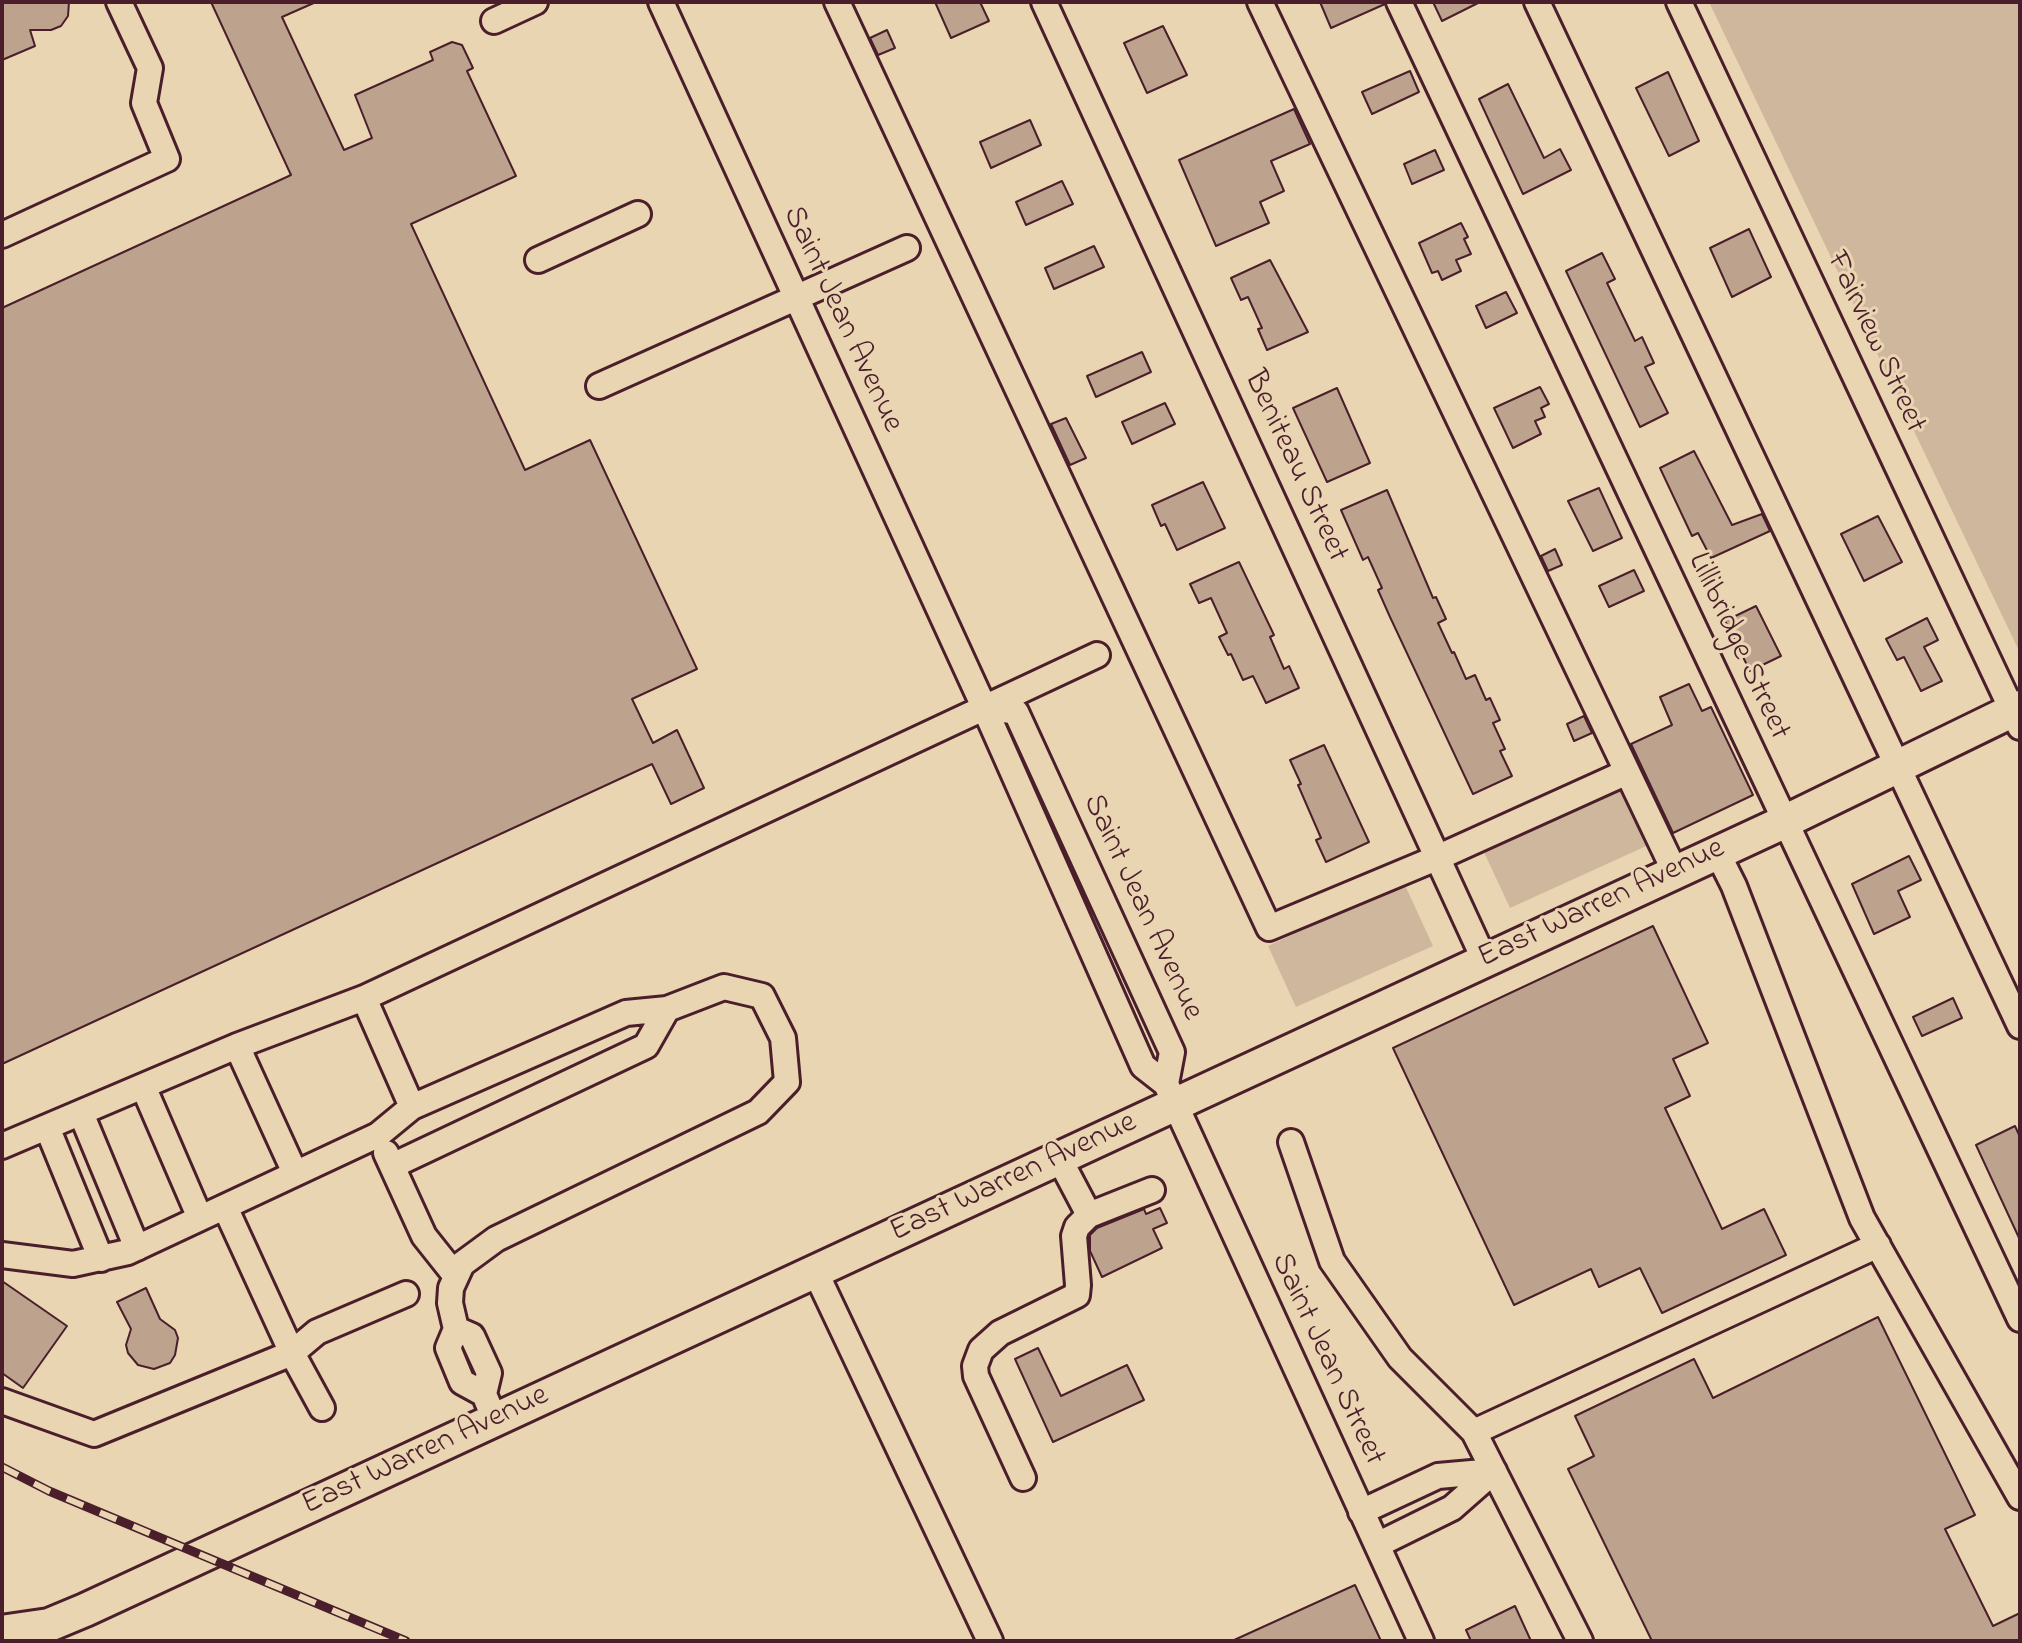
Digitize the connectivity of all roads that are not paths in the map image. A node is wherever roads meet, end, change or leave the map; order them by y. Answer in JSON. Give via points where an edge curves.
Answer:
{"nodes":[{"id":1,"x":119,"y":2,"type":"edge"},
{"id":2,"x":535,"y":2,"type":"edge"},
{"id":3,"x":661,"y":2,"type":"edge"},
{"id":4,"x":837,"y":2,"type":"edge"},
{"id":5,"x":1044,"y":2,"type":"edge"},
{"id":6,"x":1260,"y":2,"type":"edge"},
{"id":7,"x":1399,"y":2,"type":"edge"},
{"id":8,"x":1537,"y":2,"type":"edge"},
{"id":9,"x":1679,"y":2,"type":"edge"},
{"id":10,"x":494,"y":21,"type":"dead end"},
{"id":11,"x":638,"y":214,"type":"dead end"},
{"id":12,"x":2,"y":235,"type":"edge"},
{"id":13,"x":907,"y":248,"type":"dead end"},
{"id":14,"x":538,"y":260,"type":"dead end"},
{"id":15,"x":796,"y":298,"type":"junction"},
{"id":16,"x":599,"y":386,"type":"dead end"},
{"id":17,"x":1097,"y":655,"type":"dead end"},
{"id":18,"x":984,"y":707,"type":"junction"},
{"id":19,"x":2017,"y":715,"type":"edge"},
{"id":20,"x":1898,"y":766,"type":"junction"},
{"id":21,"x":1627,"y":772,"type":"junction"},
{"id":22,"x":1784,"y":822,"type":"junction"},
{"id":23,"x":1717,"y":852,"type":"junction"},
{"id":24,"x":1439,"y":857,"type":"junction"},
{"id":25,"x":1675,"y":872,"type":"junction"},
{"id":26,"x":1484,"y":959,"type":"junction"},
{"id":27,"x":364,"y":998,"type":"junction"},
{"id":28,"x":667,"y":1009,"type":"junction"},
{"id":29,"x":2020,"y":1026,"type":"edge"},
{"id":30,"x":237,"y":1046,"type":"junction"},
{"id":31,"x":143,"y":1086,"type":"junction"},
{"id":32,"x":1170,"y":1094,"type":"junction"},
{"id":33,"x":412,"y":1107,"type":"junction"},
{"id":34,"x":81,"y":1113,"type":"junction"},
{"id":35,"x":47,"y":1127,"type":"junction"},
{"id":36,"x":378,"y":1135,"type":"junction"},
{"id":37,"x":1291,"y":1142,"type":"dead end"},
{"id":38,"x":2,"y":1146,"type":"edge"},
{"id":39,"x":1059,"y":1158,"type":"junction"},
{"id":40,"x":392,"y":1166,"type":"junction"},
{"id":41,"x":295,"y":1173,"type":"junction"},
{"id":42,"x":1152,"y":1190,"type":"dead end"},
{"id":43,"x":225,"y":1207,"type":"junction"},
{"id":44,"x":1089,"y":1215,"type":"junction"},
{"id":45,"x":200,"y":1218,"type":"junction"},
{"id":46,"x":1878,"y":1245,"type":"junction"},
{"id":47,"x":137,"y":1248,"type":"junction"},
{"id":48,"x":2,"y":1255,"type":"edge"},
{"id":49,"x":101,"y":1259,"type":"junction"},
{"id":50,"x":815,"y":1271,"type":"junction"},
{"id":51,"x":455,"y":1275,"type":"junction"},
{"id":52,"x":406,"y":1294,"type":"dead end"},
{"id":53,"x":2020,"y":1319,"type":"edge"},
{"id":54,"x":292,"y":1353,"type":"junction"},
{"id":55,"x":2,"y":1401,"type":"edge"},
{"id":56,"x":490,"y":1407,"type":"junction"},
{"id":57,"x":322,"y":1408,"type":"dead end"},
{"id":58,"x":1474,"y":1432,"type":"junction"},
{"id":59,"x":1494,"y":1471,"type":"junction"},
{"id":60,"x":1023,"y":1478,"type":"dead end"},
{"id":61,"x":2020,"y":1497,"type":"edge"},
{"id":62,"x":1361,"y":1512,"type":"junction"},
{"id":63,"x":1377,"y":1545,"type":"junction"},
{"id":64,"x":2,"y":1632,"type":"edge"},
{"id":65,"x":990,"y":1641,"type":"edge"},
{"id":66,"x":1421,"y":1641,"type":"edge"},
{"id":67,"x":1580,"y":1641,"type":"edge"}],
"edges":[{"from":1,"to":12,"type":"street","via":[[150,68],[144,103],[167,159]]},
{"from":2,"to":10,"type":"street"},
{"from":3,"to":15,"type":"street","name":"Saint Jean Avenue"},
{"from":4,"to":24,"type":"street","via":[[1269,928]]},
{"from":5,"to":24,"type":"street","name":"Beniteau Street"},
{"from":6,"to":21,"type":"street"},
{"from":7,"to":22,"type":"street","name":"Lillibridge Street"},
{"from":8,"to":20,"type":"street"},
{"from":9,"to":19,"type":"street","name":"Fairview Street"},
{"from":11,"to":14,"type":"street"},
{"from":13,"to":15,"type":"street"},
{"from":15,"to":16,"type":"street"},
{"from":15,"to":18,"type":"street","name":"Saint Jean Avenue"},
{"from":17,"to":18,"type":"street"},
{"from":18,"to":27,"type":"street"},
{"from":18,"to":32,"type":"street","name":"Saint Jean Avenue","via":[[1143,1066]]},
{"from":19,"to":20,"type":"main road","name":"East Warren Avenue"},
{"from":20,"to":22,"type":"main road","name":"East Warren Avenue"},
{"from":20,"to":29,"type":"street"},
{"from":21,"to":24,"type":"street"},
{"from":21,"to":25,"type":"street"},
{"from":22,"to":23,"type":"main road","name":"East Warren Avenue"},
{"from":22,"to":53,"type":"street","name":"Lillibridge Street"},
{"from":23,"to":25,"type":"main road","name":"East Warren Avenue"},
{"from":23,"to":46,"type":"street","via":[[1862,1218]]},
{"from":24,"to":26,"type":"street","name":"Beniteau Street"},
{"from":25,"to":26,"type":"main road","name":"East Warren Avenue"},
{"from":26,"to":32,"type":"main road","name":"East Warren Avenue"},
{"from":27,"to":30,"type":"street"},
{"from":27,"to":33,"type":"street"},
{"from":28,"to":33,"type":"street","via":[[626,1013]]},
{"from":28,"to":40,"type":"street","via":[[646,1046]]},
{"from":28,"to":51,"type":"street","via":[[724,987],[762,996],[783,1038],[787,1082],[758,1112],[496,1239]]},
{"from":30,"to":31,"type":"street"},
{"from":30,"to":41,"type":"street"},
{"from":31,"to":34,"type":"street"},
{"from":31,"to":45,"type":"street"},
{"from":32,"to":39,"type":"main road","name":"East Warren Avenue"},
{"from":32,"to":62,"type":"street","name":"Saint Jean Street"},
{"from":33,"to":36,"type":"street"},
{"from":34,"to":35,"type":"street"},
{"from":34,"to":47,"type":"street"},
{"from":35,"to":38,"type":"street"},
{"from":35,"to":49,"type":"street"},
{"from":36,"to":40,"type":"street"},
{"from":36,"to":41,"type":"street"},
{"from":37,"to":58,"type":"street","via":[[1332,1261],[1400,1358]]},
{"from":39,"to":44,"type":"street"},
{"from":39,"to":50,"type":"main road","name":"East Warren Avenue"},
{"from":40,"to":51,"type":"street","via":[[424,1236]]},
{"from":41,"to":43,"type":"street"},
{"from":42,"to":44,"type":"street"},
{"from":43,"to":45,"type":"street"},
{"from":43,"to":54,"type":"street"},
{"from":44,"to":60,"type":"street","via":[[1074,1236],[1077,1295],[1000,1333],[981,1350],[975,1366]]},
{"from":45,"to":47,"type":"street"},
{"from":46,"to":58,"type":"street"},
{"from":46,"to":61,"type":"street"},
{"from":47,"to":49,"type":"street"},
{"from":48,"to":49,"type":"street","via":[[73,1264]]},
{"from":50,"to":56,"type":"main road","name":"East Warren Avenue"},
{"from":50,"to":65,"type":"street"},
{"from":51,"to":56,"type":"street","via":[[450,1303],[456,1329],[448,1348],[462,1382]]},
{"from":52,"to":54,"type":"street","via":[[317,1332]]},
{"from":54,"to":55,"type":"street","via":[[94,1434]]},
{"from":54,"to":57,"type":"street"},
{"from":56,"to":64,"type":"main road","name":"East Warren Avenue","via":[[85,1610],[49,1625]]},
{"from":58,"to":59,"type":"street"},
{"from":59,"to":62,"type":"street","via":[[1438,1476]]},
{"from":59,"to":63,"type":"street","via":[[1452,1508]]},
{"from":59,"to":67,"type":"street"},
{"from":62,"to":63,"type":"street","name":"Saint Jean Street"},
{"from":63,"to":66,"type":"street","name":"Saint Jean Street"}]}
